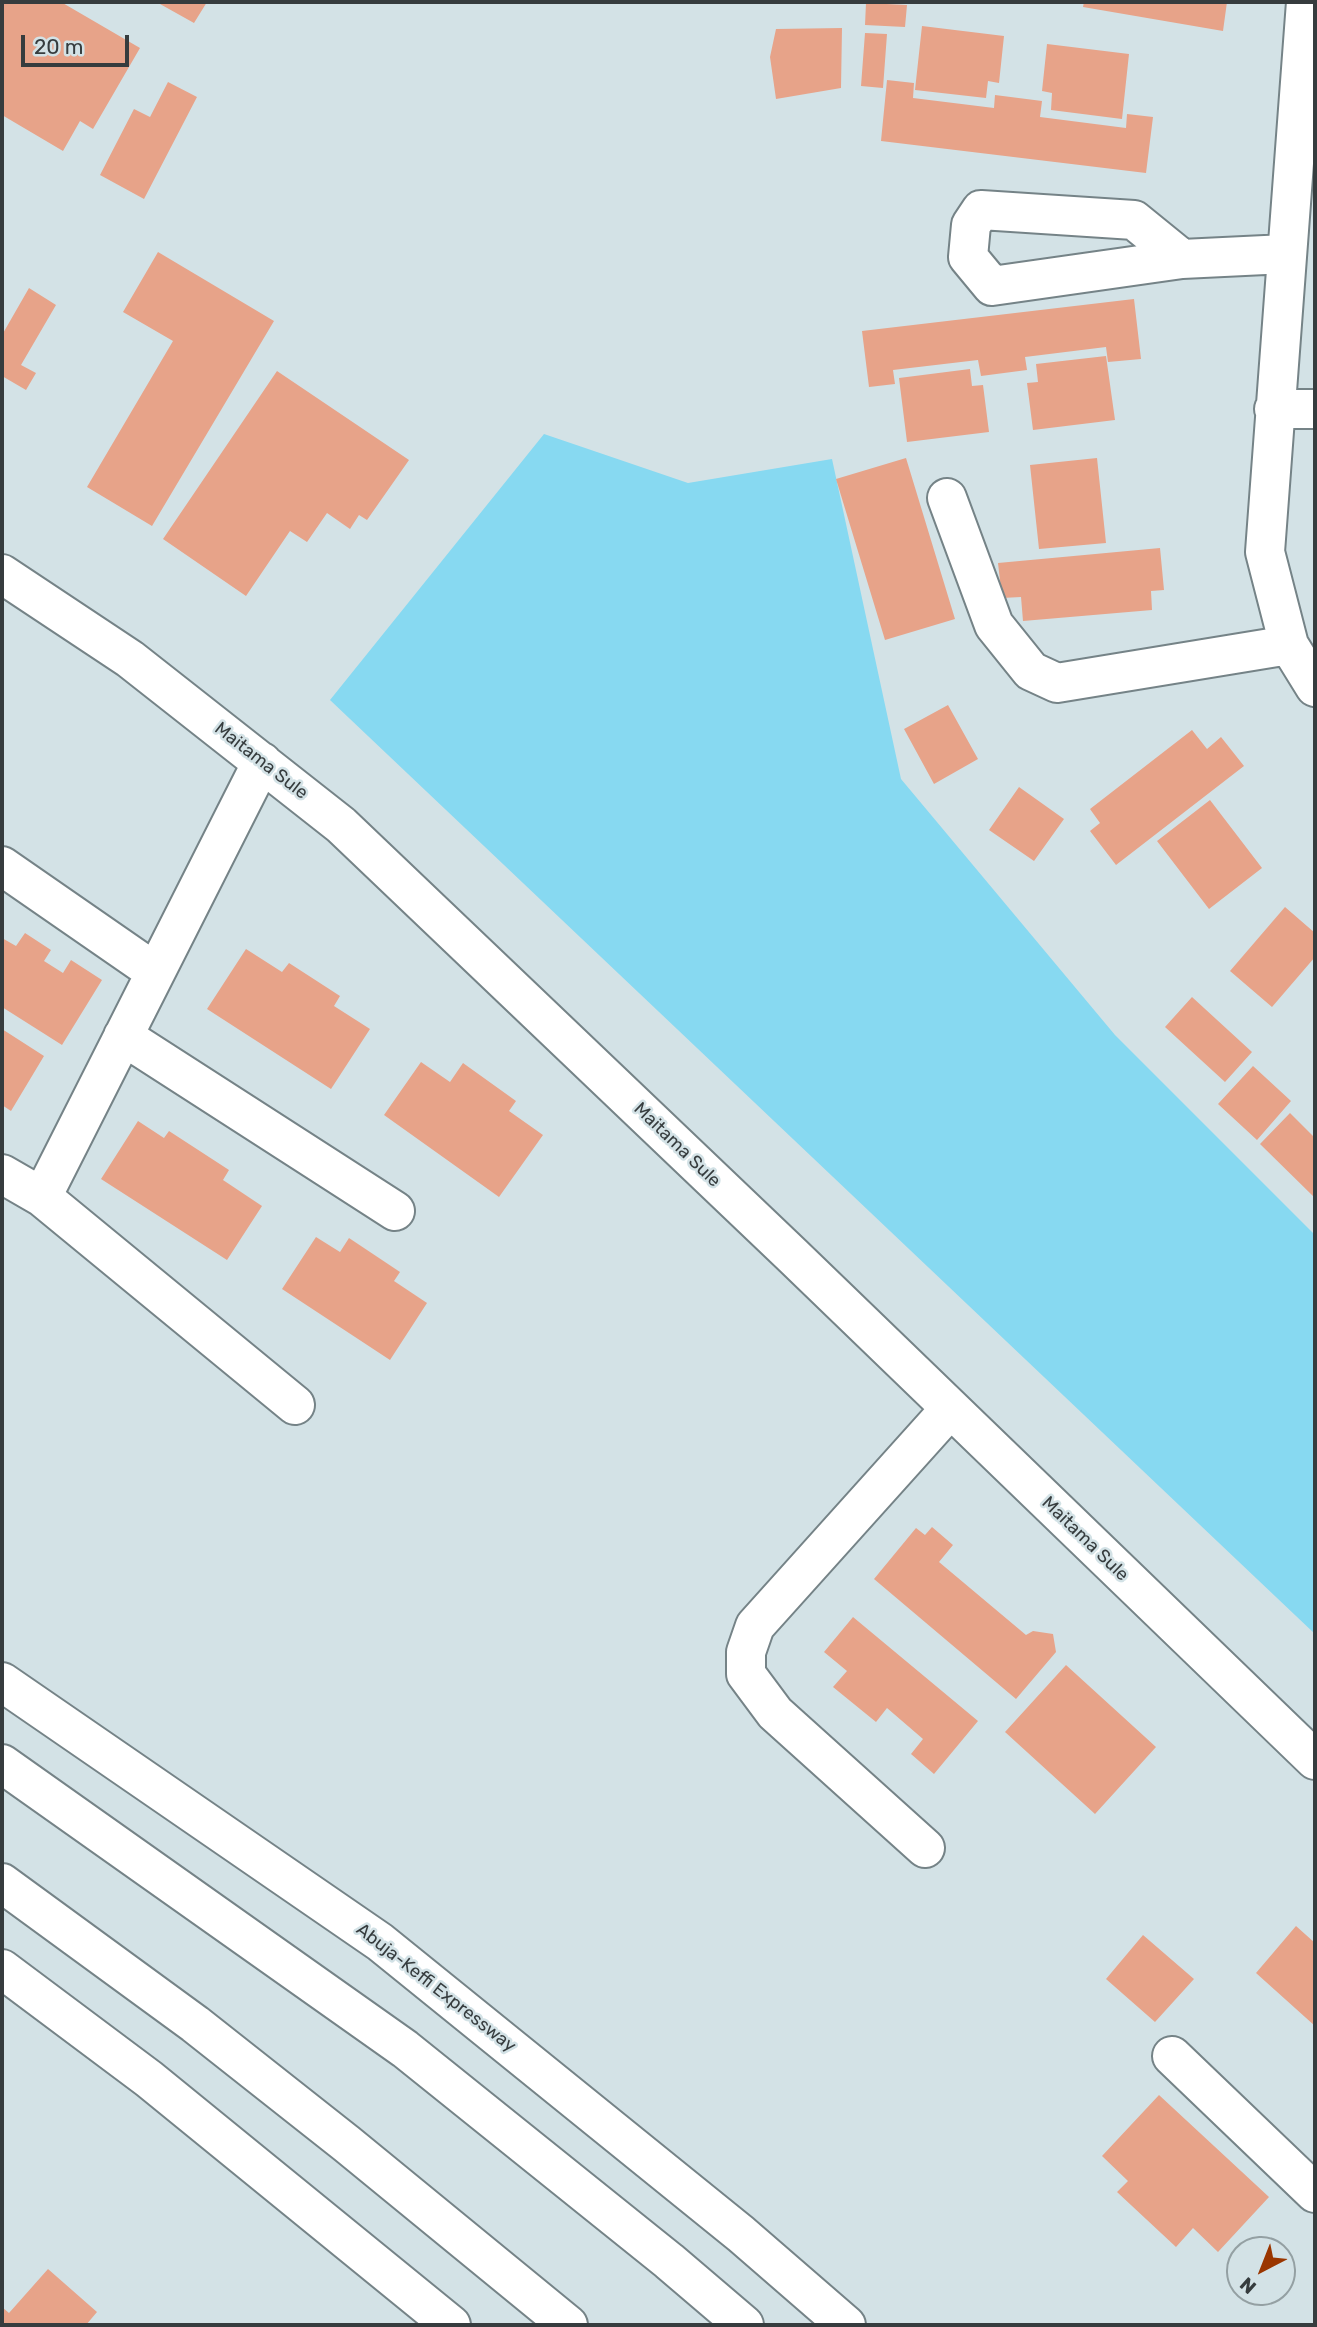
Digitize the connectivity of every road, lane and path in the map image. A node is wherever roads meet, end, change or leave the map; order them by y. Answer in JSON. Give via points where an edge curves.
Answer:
{"nodes":[{"id":1,"x":1306,"y":2,"type":"edge"},
{"id":2,"x":1286,"y":254,"type":"junction"},
{"id":3,"x":1182,"y":259,"type":"junction"},
{"id":4,"x":1274,"y":409,"type":"junction"},
{"id":5,"x":1315,"y":409,"type":"edge"},
{"id":6,"x":947,"y":498,"type":"dead end"},
{"id":7,"x":2,"y":574,"type":"edge"},
{"id":8,"x":1289,"y":645,"type":"junction"},
{"id":9,"x":1315,"y":687,"type":"edge"},
{"id":10,"x":262,"y":762,"type":"junction"},
{"id":11,"x":2,"y":866,"type":"edge"},
{"id":12,"x":155,"y":972,"type":"junction"},
{"id":13,"x":123,"y":1036,"type":"junction"},
{"id":14,"x":2,"y":1174,"type":"edge"},
{"id":15,"x":42,"y":1197,"type":"junction"},
{"id":16,"x":395,"y":1211,"type":"dead end"},
{"id":17,"x":295,"y":1405,"type":"dead end"},
{"id":18,"x":950,"y":1409,"type":"junction"},
{"id":19,"x":2,"y":1682,"type":"edge"},
{"id":20,"x":1315,"y":1760,"type":"edge"},
{"id":21,"x":2,"y":1764,"type":"edge"},
{"id":22,"x":925,"y":1848,"type":"dead end"},
{"id":23,"x":2,"y":1882,"type":"edge"},
{"id":24,"x":2,"y":1969,"type":"edge"},
{"id":25,"x":1172,"y":2056,"type":"dead end"},
{"id":26,"x":1315,"y":2193,"type":"edge"},
{"id":27,"x":451,"y":2325,"type":"edge"},
{"id":28,"x":568,"y":2325,"type":"edge"},
{"id":29,"x":744,"y":2325,"type":"edge"},
{"id":30,"x":846,"y":2325,"type":"edge"}],
"edges":[{"from":1,"to":2,"type":"main road"},
{"from":2,"to":3,"type":"main road"},
{"from":2,"to":4,"type":"main road"},
{"from":3,"to":3,"type":"main road","via":[[992,286],[968,257],[971,225],[981,210],[1134,220]]},
{"from":4,"to":5,"type":"main road"},
{"from":4,"to":8,"type":"main road","via":[[1265,552]]},
{"from":6,"to":8,"type":"main road","via":[[994,625],[1031,671],[1057,683]]},
{"from":7,"to":10,"type":"main road","name":"Maitama Sule","via":[[130,659]]},
{"from":8,"to":9,"type":"main road"},
{"from":10,"to":12,"type":"main road"},
{"from":10,"to":18,"type":"main road","name":"Maitama Sule","via":[[341,825]]},
{"from":11,"to":12,"type":"main road"},
{"from":12,"to":13,"type":"main road"},
{"from":13,"to":15,"type":"main road"},
{"from":13,"to":16,"type":"main road"},
{"from":14,"to":15,"type":"main road"},
{"from":15,"to":17,"type":"main road"},
{"from":18,"to":20,"type":"main road","name":"Maitama Sule"},
{"from":18,"to":22,"type":"main road","via":[[755,1626],[746,1652],[746,1674],[775,1713]]},
{"from":19,"to":30,"type":"main road","name":"Abuja-Keffi Expressway","via":[[380,1942],[741,2234]]},
{"from":21,"to":29,"type":"main road","via":[[405,2049]]},
{"from":23,"to":28,"type":"main road","via":[[206,2033]]},
{"from":24,"to":27,"type":"main road","via":[[149,2079]]},
{"from":25,"to":26,"type":"main road"}]}
